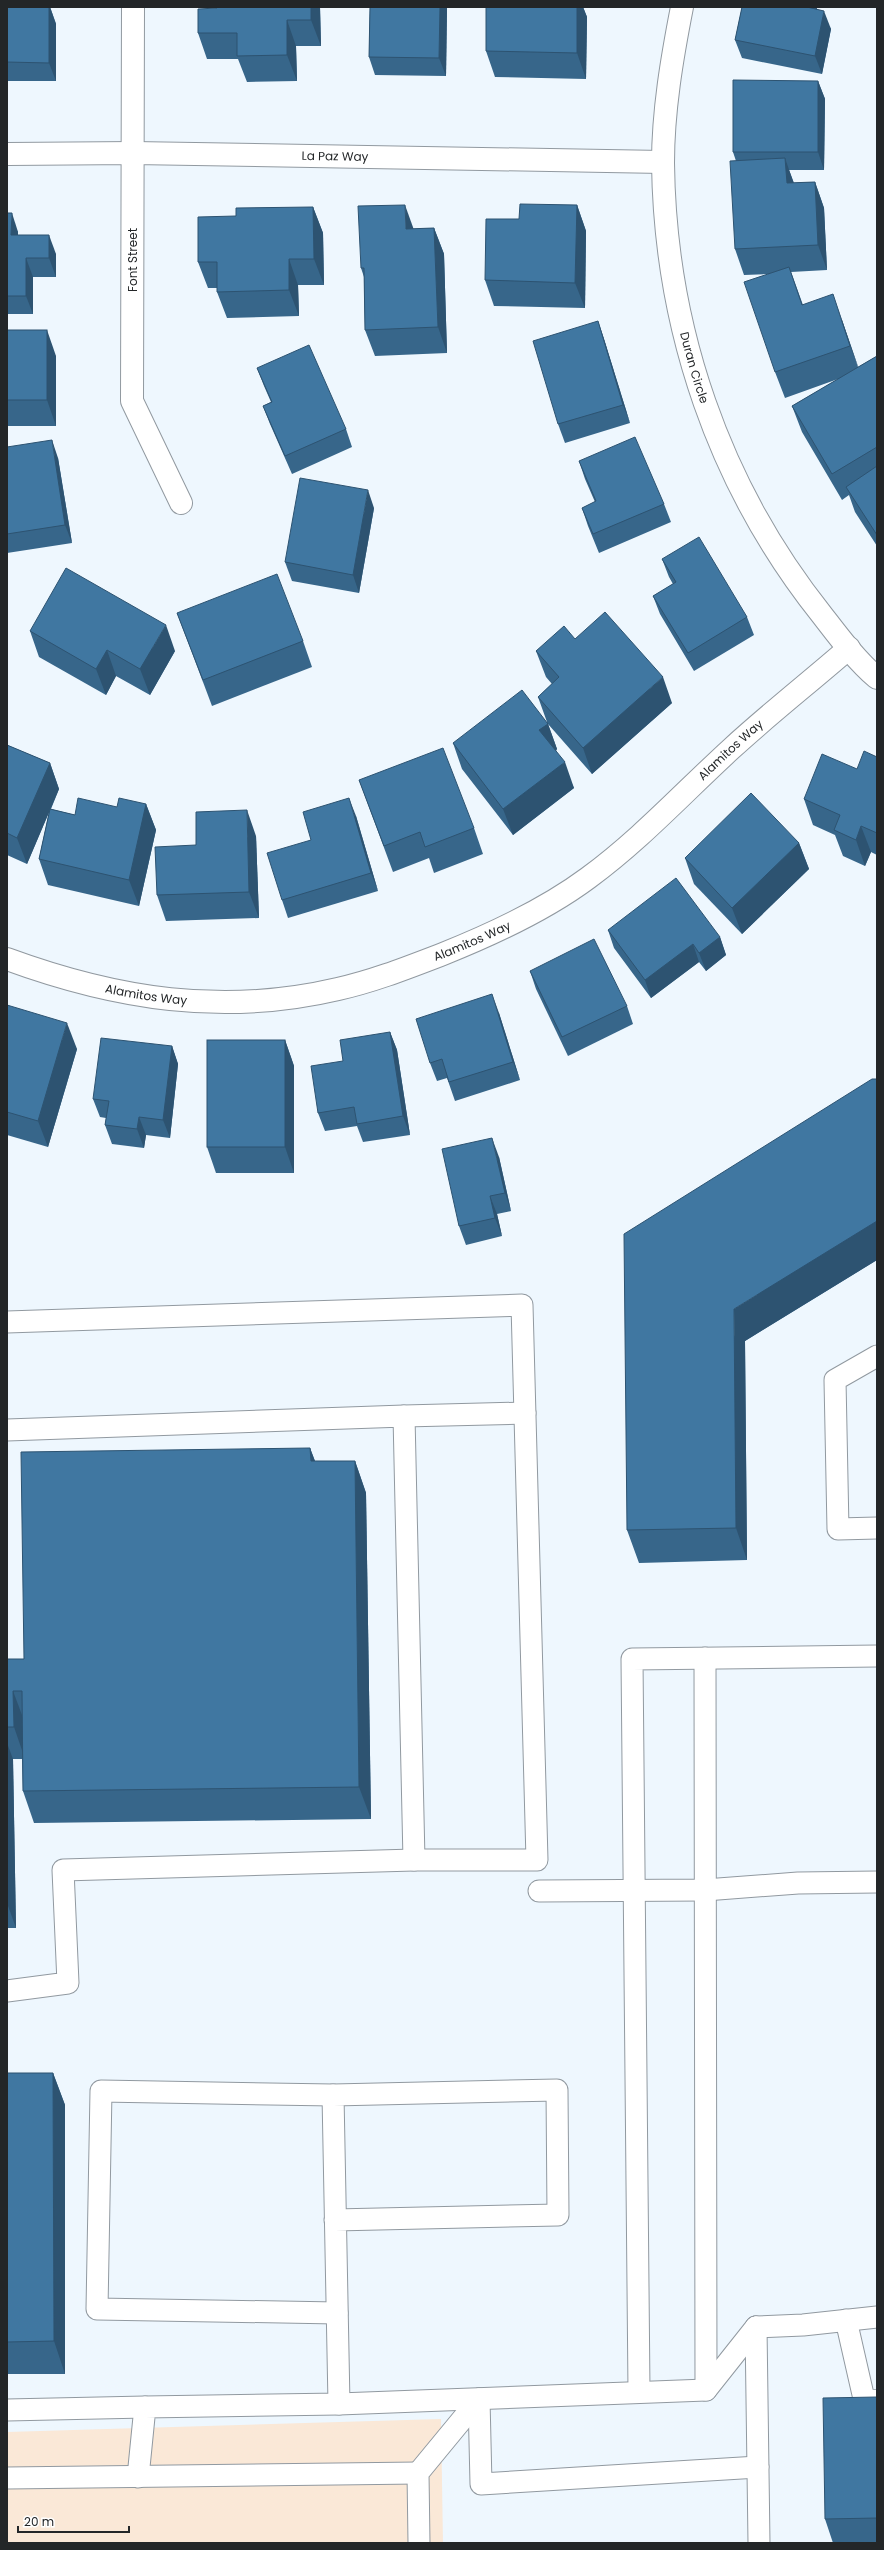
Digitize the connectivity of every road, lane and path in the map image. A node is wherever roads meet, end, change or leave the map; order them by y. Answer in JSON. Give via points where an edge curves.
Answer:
{"nodes":[{"id":1,"x":133,"y":7,"type":"edge"},
{"id":2,"x":682,"y":7,"type":"edge"},
{"id":3,"x":134,"y":153,"type":"junction"},
{"id":4,"x":7,"y":154,"type":"edge"},
{"id":5,"x":663,"y":162,"type":"junction"},
{"id":6,"x":181,"y":502,"type":"dead end"},
{"id":7,"x":849,"y":648,"type":"junction"},
{"id":8,"x":877,"y":678,"type":"edge"},
{"id":9,"x":7,"y":959,"type":"edge"},
{"id":10,"x":7,"y":1322,"type":"edge"},
{"id":11,"x":877,"y":1356,"type":"edge"},
{"id":12,"x":525,"y":1413,"type":"junction"},
{"id":13,"x":404,"y":1416,"type":"junction"},
{"id":14,"x":7,"y":1430,"type":"edge"},
{"id":15,"x":877,"y":1528,"type":"edge"},
{"id":16,"x":877,"y":1656,"type":"edge"},
{"id":17,"x":705,"y":1658,"type":"junction"},
{"id":18,"x":414,"y":1860,"type":"junction"},
{"id":19,"x":877,"y":1882,"type":"edge"},
{"id":20,"x":705,"y":1890,"type":"junction"},
{"id":21,"x":539,"y":1891,"type":"dead end"},
{"id":22,"x":635,"y":1891,"type":"junction"},
{"id":23,"x":7,"y":1991,"type":"edge"},
{"id":24,"x":333,"y":2095,"type":"junction"},
{"id":25,"x":336,"y":2220,"type":"junction"},
{"id":26,"x":337,"y":2313,"type":"junction"},
{"id":27,"x":877,"y":2317,"type":"edge"},
{"id":28,"x":846,"y":2320,"type":"junction"},
{"id":29,"x":756,"y":2327,"type":"junction"},
{"id":30,"x":706,"y":2390,"type":"junction"},
{"id":31,"x":640,"y":2391,"type":"junction"},
{"id":32,"x":479,"y":2399,"type":"junction"},
{"id":33,"x":877,"y":2401,"type":"edge"},
{"id":34,"x":339,"y":2404,"type":"junction"},
{"id":35,"x":145,"y":2407,"type":"junction"},
{"id":36,"x":7,"y":2410,"type":"edge"},
{"id":37,"x":758,"y":2467,"type":"junction"},
{"id":38,"x":418,"y":2473,"type":"junction"},
{"id":39,"x":138,"y":2477,"type":"junction"},
{"id":40,"x":7,"y":2478,"type":"edge"},
{"id":41,"x":418,"y":2543,"type":"edge"},
{"id":42,"x":759,"y":2543,"type":"edge"}],
"edges":[{"from":1,"to":3,"type":"street","name":"Font Street"},
{"from":2,"to":5,"type":"street","name":"Duran Circle","via":[[669,77]]},
{"from":3,"to":4,"type":"street","name":"La Paz Way"},
{"from":3,"to":5,"type":"street","name":"La Paz Way"},
{"from":3,"to":6,"type":"street","name":"Font Street","via":[[132,401]]},
{"from":5,"to":7,"type":"street","name":"Duran Circle","via":[[666,228],[677,303],[695,376],[720,447],[754,515],[794,580]]},
{"from":7,"to":8,"type":"street","name":"Duran Circle"},
{"from":7,"to":9,"type":"street","name":"Alamitos Way","via":[[732,747],[628,846],[587,880],[528,915],[474,942],[390,974],[331,991],[282,999],[226,1002],[169,1000],[113,992],[52,976]]},
{"from":10,"to":12,"type":"lane","via":[[522,1305]]},
{"from":11,"to":15,"type":"lane","via":[[835,1380],[838,1529]]},
{"from":12,"to":13,"type":"lane"},
{"from":12,"to":18,"type":"lane","via":[[538,1860]]},
{"from":13,"to":14,"type":"lane"},
{"from":13,"to":18,"type":"lane"},
{"from":16,"to":17,"type":"lane"},
{"from":17,"to":20,"type":"lane"},
{"from":17,"to":22,"type":"lane","via":[[632,1660]]},
{"from":18,"to":23,"type":"lane","via":[[63,1870],[68,1983]]},
{"from":19,"to":20,"type":"lane","via":[[798,1883]]},
{"from":20,"to":22,"type":"lane"},
{"from":20,"to":30,"type":"lane"},
{"from":21,"to":22,"type":"lane"},
{"from":22,"to":31,"type":"lane"},
{"from":24,"to":25,"type":"lane"},
{"from":24,"to":25,"type":"lane","via":[[557,2090],[558,2215]]},
{"from":24,"to":26,"type":"lane","via":[[101,2091],[97,2309]]},
{"from":25,"to":26,"type":"lane"},
{"from":26,"to":34,"type":"lane"},
{"from":27,"to":28,"type":"lane"},
{"from":28,"to":29,"type":"lane","via":[[803,2326]]},
{"from":28,"to":33,"type":"lane","via":[[864,2399]]},
{"from":29,"to":30,"type":"lane"},
{"from":29,"to":37,"type":"lane"},
{"from":30,"to":31,"type":"lane"},
{"from":31,"to":32,"type":"lane"},
{"from":32,"to":34,"type":"lane"},
{"from":32,"to":37,"type":"lane","via":[[481,2484]]},
{"from":32,"to":38,"type":"lane"},
{"from":34,"to":35,"type":"lane"},
{"from":35,"to":36,"type":"lane"},
{"from":35,"to":39,"type":"lane"},
{"from":37,"to":42,"type":"lane"},
{"from":38,"to":39,"type":"lane"},
{"from":38,"to":41,"type":"lane"},
{"from":39,"to":40,"type":"lane"}]}
